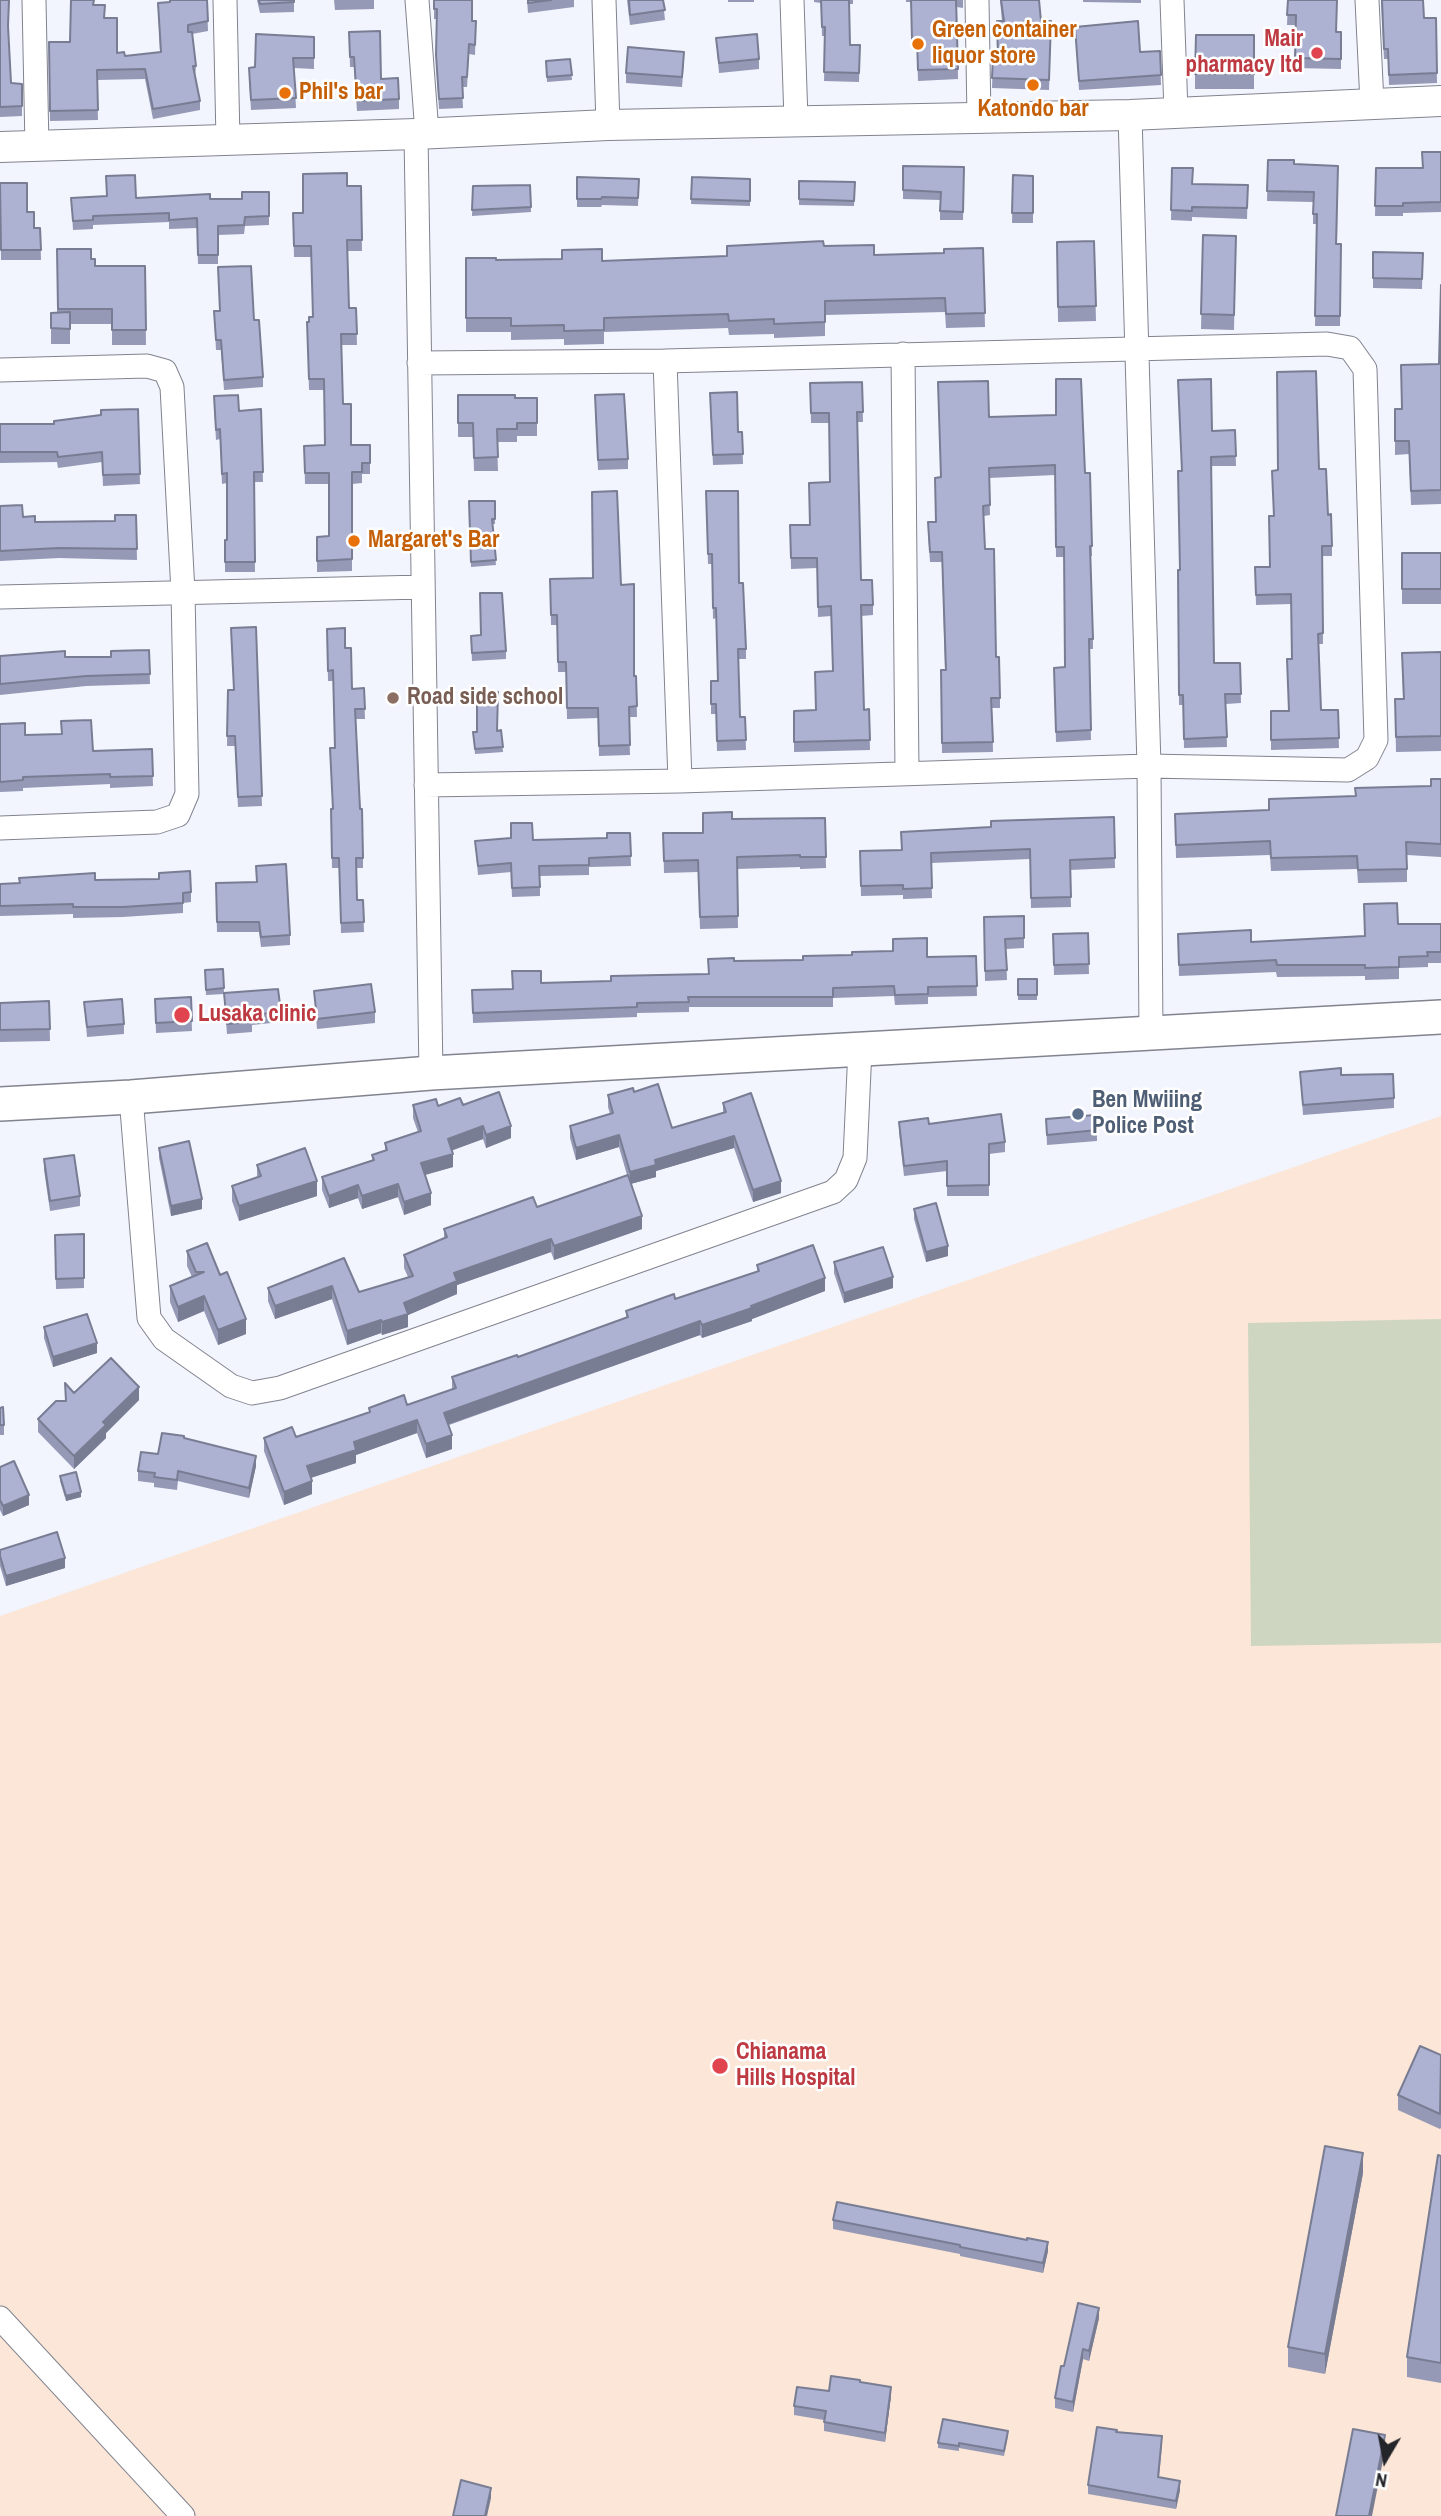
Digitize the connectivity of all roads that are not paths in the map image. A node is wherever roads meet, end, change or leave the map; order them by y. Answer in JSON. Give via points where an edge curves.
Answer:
{"nodes":[{"id":1,"x":34,"y":0,"type":"edge"},
{"id":2,"x":225,"y":0,"type":"edge"},
{"id":3,"x":417,"y":0,"type":"edge"},
{"id":4,"x":604,"y":0,"type":"edge"},
{"id":5,"x":792,"y":0,"type":"edge"},
{"id":6,"x":977,"y":0,"type":"edge"},
{"id":7,"x":1172,"y":0,"type":"edge"},
{"id":8,"x":1367,"y":0,"type":"edge"},
{"id":9,"x":1441,"y":101,"type":"edge"},
{"id":10,"x":1372,"y":103,"type":"junction"},
{"id":11,"x":1176,"y":112,"type":"junction"},
{"id":12,"x":1130,"y":115,"type":"junction"},
{"id":13,"x":979,"y":118,"type":"junction"},
{"id":14,"x":796,"y":120,"type":"junction"},
{"id":15,"x":608,"y":125,"type":"junction"},
{"id":16,"x":422,"y":134,"type":"junction"},
{"id":17,"x":228,"y":140,"type":"junction"},
{"id":18,"x":37,"y":147,"type":"junction"},
{"id":19,"x":0,"y":148,"type":"edge"},
{"id":20,"x":1138,"y":348,"type":"junction"},
{"id":21,"x":903,"y":354,"type":"junction"},
{"id":22,"x":665,"y":361,"type":"junction"},
{"id":23,"x":419,"y":363,"type":"junction"},
{"id":24,"x":0,"y":370,"type":"edge"},
{"id":25,"x":424,"y":587,"type":"junction"},
{"id":26,"x":183,"y":592,"type":"junction"},
{"id":27,"x":0,"y":597,"type":"edge"},
{"id":28,"x":1149,"y":766,"type":"junction"},
{"id":29,"x":906,"y":773,"type":"junction"},
{"id":30,"x":680,"y":781,"type":"junction"},
{"id":31,"x":426,"y":785,"type":"junction"},
{"id":32,"x":0,"y":828,"type":"edge"},
{"id":33,"x":1441,"y":1017,"type":"edge"},
{"id":34,"x":1151,"y":1034,"type":"junction"},
{"id":35,"x":860,"y":1049,"type":"junction"},
{"id":36,"x":431,"y":1073,"type":"junction"},
{"id":37,"x":131,"y":1097,"type":"junction"},
{"id":38,"x":0,"y":1104,"type":"edge"},
{"id":39,"x":0,"y":2318,"type":"edge"},
{"id":40,"x":183,"y":2516,"type":"edge"}],
"edges":[{"from":1,"to":18,"type":"street"},
{"from":2,"to":17,"type":"street"},
{"from":3,"to":16,"type":"street"},
{"from":4,"to":15,"type":"street"},
{"from":5,"to":14,"type":"street"},
{"from":6,"to":13,"type":"street"},
{"from":7,"to":11,"type":"street"},
{"from":8,"to":10,"type":"street"},
{"from":9,"to":10,"type":"street"},
{"from":10,"to":11,"type":"street"},
{"from":11,"to":12,"type":"street"},
{"from":12,"to":13,"type":"street"},
{"from":12,"to":20,"type":"street"},
{"from":13,"to":14,"type":"street"},
{"from":14,"to":15,"type":"street"},
{"from":15,"to":16,"type":"street"},
{"from":16,"to":17,"type":"street"},
{"from":16,"to":23,"type":"street"},
{"from":17,"to":18,"type":"street"},
{"from":18,"to":19,"type":"street"},
{"from":20,"to":21,"type":"street"},
{"from":20,"to":28,"type":"street"},
{"from":20,"to":28,"type":"street","via":[[1327,344],[1350,348],[1365,369],[1375,699],[1376,740],[1367,758],[1348,770]]},
{"from":21,"to":22,"type":"street"},
{"from":21,"to":29,"type":"street"},
{"from":22,"to":23,"type":"street"},
{"from":22,"to":30,"type":"street"},
{"from":23,"to":25,"type":"street"},
{"from":24,"to":26,"type":"street","via":[[147,366],[165,371],[172,387]]},
{"from":25,"to":26,"type":"street"},
{"from":25,"to":31,"type":"street"},
{"from":26,"to":27,"type":"street"},
{"from":26,"to":32,"type":"street","via":[[187,794],[178,815],[157,822]]},
{"from":28,"to":29,"type":"street"},
{"from":28,"to":34,"type":"street"},
{"from":29,"to":30,"type":"street"},
{"from":30,"to":31,"type":"street"},
{"from":31,"to":36,"type":"street"},
{"from":33,"to":34,"type":"main road"},
{"from":34,"to":35,"type":"main road"},
{"from":35,"to":36,"type":"main road"},
{"from":35,"to":37,"type":"street","via":[[855,1158],[846,1180],[833,1192],[280,1388],[252,1392],[231,1386],[164,1339],[149,1318]]},
{"from":36,"to":37,"type":"main road"},
{"from":37,"to":38,"type":"main road"},
{"from":39,"to":40,"type":"street"}]}
